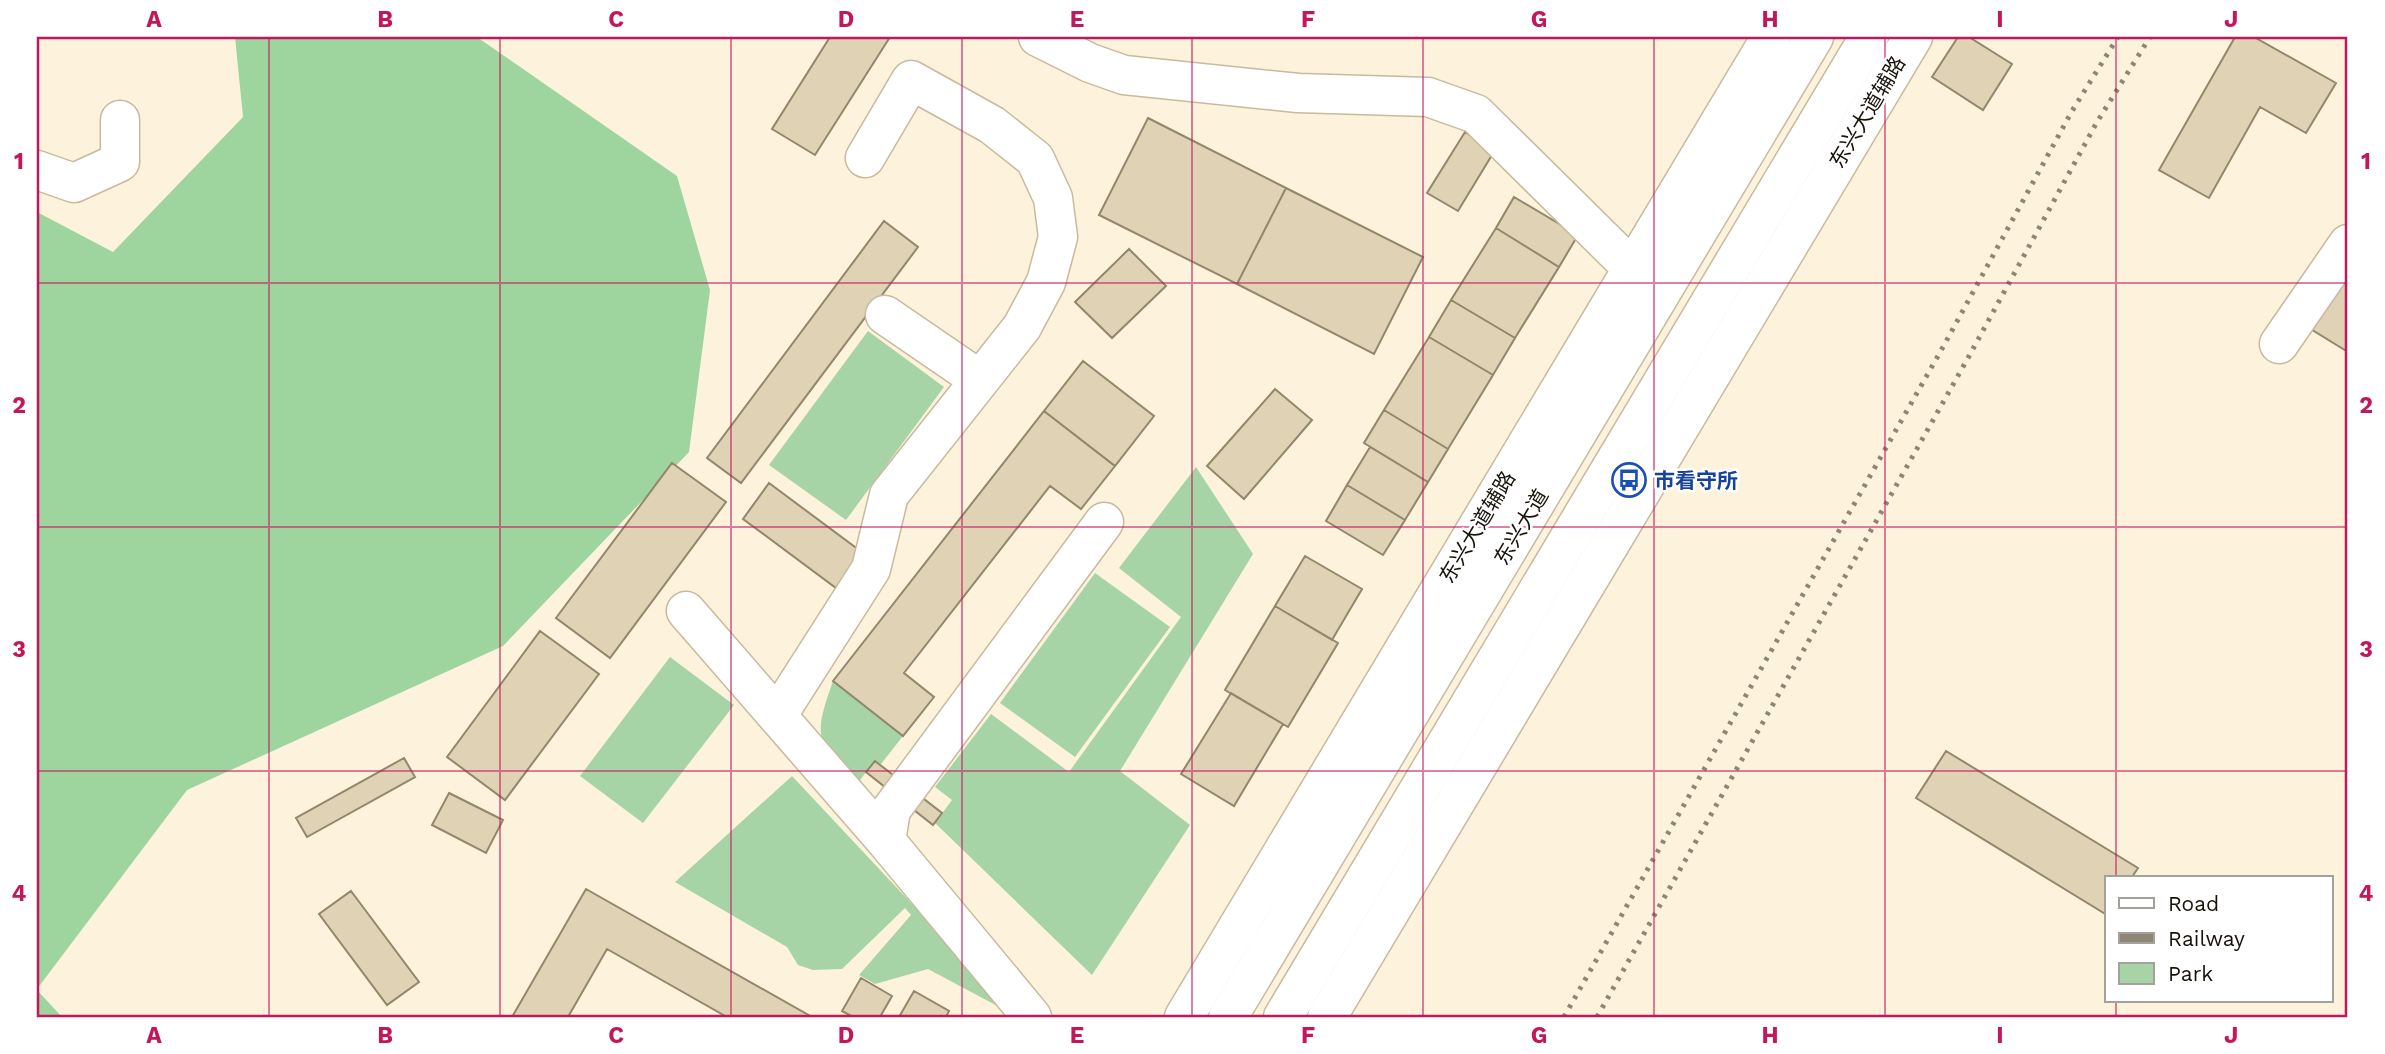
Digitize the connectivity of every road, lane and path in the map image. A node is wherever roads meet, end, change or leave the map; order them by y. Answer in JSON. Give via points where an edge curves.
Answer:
{"nodes":[{"id":1,"x":1038,"y":37,"type":"edge"},
{"id":2,"x":1771,"y":37,"type":"edge"},
{"id":3,"x":1814,"y":37,"type":"edge"},
{"id":4,"x":1869,"y":37,"type":"edge"},
{"id":5,"x":1913,"y":37,"type":"edge"},
{"id":6,"x":1778,"y":97,"type":"junction"},
{"id":7,"x":120,"y":120,"type":"dead end"},
{"id":8,"x":1710,"y":138,"type":"junction"},
{"id":9,"x":865,"y":158,"type":"dead end"},
{"id":10,"x":37,"y":170,"type":"edge"},
{"id":11,"x":2348,"y":244,"type":"edge"},
{"id":12,"x":1632,"y":268,"type":"junction"},
{"id":13,"x":885,"y":315,"type":"dead end"},
{"id":14,"x":1736,"y":332,"type":"junction"},
{"id":15,"x":2279,"y":344,"type":"dead end"},
{"id":16,"x":1667,"y":376,"type":"junction"},
{"id":17,"x":980,"y":380,"type":"junction"},
{"id":18,"x":1489,"y":507,"type":"junction"},
{"id":19,"x":1104,"y":522,"type":"dead end"},
{"id":20,"x":1476,"y":602,"type":"junction"},
{"id":21,"x":686,"y":611,"type":"dead end"},
{"id":22,"x":777,"y":716,"type":"junction"},
{"id":23,"x":1369,"y":781,"type":"junction"},
{"id":24,"x":886,"y":841,"type":"junction"},
{"id":25,"x":1289,"y":842,"type":"junction"},
{"id":26,"x":1360,"y":889,"type":"junction"},
{"id":27,"x":1392,"y":908,"type":"junction"},
{"id":28,"x":1032,"y":1017,"type":"edge"},
{"id":29,"x":1184,"y":1017,"type":"edge"},
{"id":30,"x":1228,"y":1017,"type":"edge"},
{"id":31,"x":1283,"y":1017,"type":"edge"},
{"id":32,"x":1327,"y":1017,"type":"edge"}],
"edges":[{"from":1,"to":12,"type":"street","via":[[1124,75],[1298,93],[1428,97],[1476,114]]},
{"from":2,"to":8,"type":"street","name":"东兴大道辅路"},
{"from":3,"to":6,"type":"street","name":"东兴大道"},
{"from":4,"to":16,"type":"street"},
{"from":5,"to":14,"type":"street","name":"东兴大道辅路"},
{"from":6,"to":8,"type":"street"},
{"from":6,"to":20,"type":"street","name":"东兴大道"},
{"from":7,"to":10,"type":"street","via":[[120,162],[74,183]]},
{"from":8,"to":12,"type":"street","name":"东兴大道辅路"},
{"from":9,"to":17,"type":"street","via":[[911,80],[992,125],[1035,159],[1053,198],[1058,236],[1046,282],[1022,327]]},
{"from":11,"to":15,"type":"street"},
{"from":12,"to":18,"type":"street","name":"东兴大道辅路"},
{"from":13,"to":17,"type":"street"},
{"from":14,"to":16,"type":"street"},
{"from":14,"to":27,"type":"street","name":"东兴大道辅路"},
{"from":16,"to":26,"type":"street"},
{"from":17,"to":22,"type":"street","via":[[889,495],[871,569]]},
{"from":18,"to":20,"type":"street"},
{"from":18,"to":25,"type":"street","name":"东兴大道辅路"},
{"from":19,"to":24,"type":"street","via":[[891,810]]},
{"from":20,"to":23,"type":"street","name":"东兴大道"},
{"from":21,"to":22,"type":"street"},
{"from":22,"to":24,"type":"street"},
{"from":23,"to":25,"type":"street"},
{"from":23,"to":30,"type":"street","name":"东兴大道"},
{"from":24,"to":28,"type":"street"},
{"from":25,"to":29,"type":"street","name":"东兴大道辅路"},
{"from":26,"to":27,"type":"street"},
{"from":26,"to":31,"type":"street"},
{"from":27,"to":32,"type":"street","name":"东兴大道辅路"}]}
